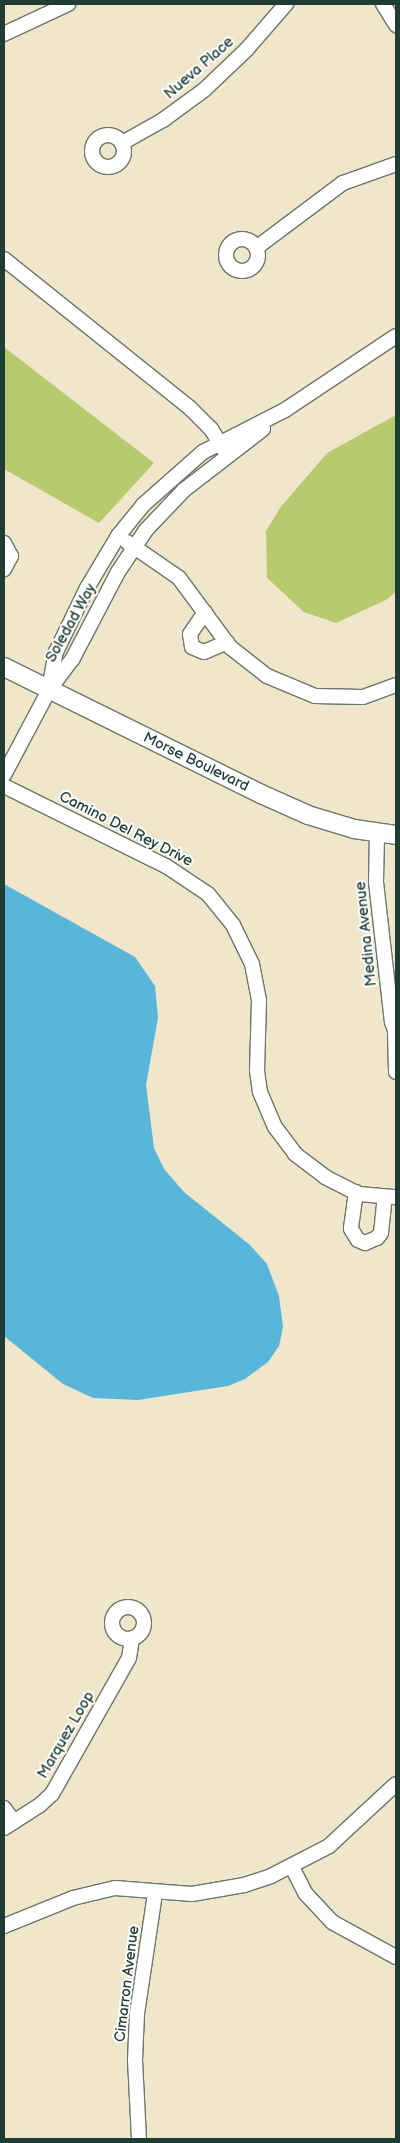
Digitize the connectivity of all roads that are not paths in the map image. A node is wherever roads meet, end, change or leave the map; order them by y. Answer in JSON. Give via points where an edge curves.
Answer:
{"nodes":[{"id":1,"x":68,"y":4,"type":"edge"},
{"id":2,"x":286,"y":4,"type":"edge"},
{"id":3,"x":383,"y":4,"type":"edge"},
{"id":4,"x":396,"y":25,"type":"edge"},
{"id":5,"x":4,"y":34,"type":"edge"},
{"id":6,"x":122,"y":143,"type":"dead end"},
{"id":7,"x":396,"y":164,"type":"edge"},
{"id":8,"x":256,"y":248,"type":"dead end"},
{"id":9,"x":4,"y":259,"type":"edge"},
{"id":10,"x":396,"y":336,"type":"edge"},
{"id":11,"x":285,"y":410,"type":"junction"},
{"id":12,"x":221,"y":444,"type":"junction"},
{"id":13,"x":228,"y":457,"type":"junction"},
{"id":14,"x":118,"y":536,"type":"junction"},
{"id":15,"x":4,"y":542,"type":"edge"},
{"id":16,"x":134,"y":547,"type":"junction"},
{"id":17,"x":4,"y":570,"type":"edge"},
{"id":18,"x":205,"y":612,"type":"junction"},
{"id":19,"x":227,"y":642,"type":"junction"},
{"id":20,"x":4,"y":667,"type":"edge"},
{"id":21,"x":396,"y":685,"type":"edge"},
{"id":22,"x":49,"y":690,"type":"junction"},
{"id":23,"x":4,"y":775,"type":"edge"},
{"id":24,"x":4,"y":786,"type":"edge"},
{"id":25,"x":377,"y":834,"type":"junction"},
{"id":26,"x":396,"y":836,"type":"edge"},
{"id":27,"x":395,"y":1032,"type":"edge"},
{"id":28,"x":396,"y":1072,"type":"edge"},
{"id":29,"x":356,"y":1192,"type":"junction"},
{"id":30,"x":391,"y":1197,"type":"edge"},
{"id":31,"x":132,"y":1638,"type":"dead end"},
{"id":32,"x":396,"y":1784,"type":"edge"},
{"id":33,"x":4,"y":1808,"type":"edge"},
{"id":34,"x":9,"y":1825,"type":"edge"},
{"id":35,"x":292,"y":1867,"type":"junction"},
{"id":36,"x":155,"y":1893,"type":"junction"},
{"id":37,"x":4,"y":1926,"type":"edge"},
{"id":38,"x":396,"y":1957,"type":"edge"},
{"id":39,"x":140,"y":2139,"type":"edge"}],
"edges":[{"from":1,"to":5,"type":"street"},
{"from":2,"to":6,"type":"street","name":"Nueva Place","via":[[242,54],[204,90],[163,120]]},
{"from":3,"to":4,"type":"street"},
{"from":7,"to":8,"type":"street","via":[[343,183]]},
{"from":9,"to":12,"type":"street","via":[[190,408]]},
{"from":10,"to":11,"type":"street","name":"Soledad Way"},
{"from":11,"to":12,"type":"street","name":"Soledad Way"},
{"from":11,"to":13,"type":"street","name":"Soledad Way"},
{"from":12,"to":13,"type":"street"},
{"from":12,"to":14,"type":"street","name":"Soledad Way","via":[[203,452],[163,484]]},
{"from":13,"to":16,"type":"street","name":"Soledad Way","via":[[165,507]]},
{"from":14,"to":16,"type":"street"},
{"from":14,"to":22,"type":"street","name":"Soledad Way","via":[[87,588],[56,652]]},
{"from":15,"to":17,"type":"street","via":[[11,556]]},
{"from":16,"to":18,"type":"street","via":[[178,578]]},
{"from":16,"to":22,"type":"street","name":"Soledad Way","via":[[72,660]]},
{"from":18,"to":19,"type":"street"},
{"from":18,"to":19,"type":"street","via":[[190,634],[192,647],[204,652]]},
{"from":19,"to":21,"type":"street","via":[[247,664],[314,696],[364,697]]},
{"from":20,"to":22,"type":"street","name":"Morse Boulevard"},
{"from":22,"to":23,"type":"street"},
{"from":22,"to":25,"type":"street","name":"Morse Boulevard","via":[[308,815]]},
{"from":24,"to":29,"type":"street","name":"Camino Del Rey Drive","via":[[181,874],[202,888],[221,908],[243,944],[257,984],[257,1071],[260,1092],[269,1115],[295,1154],[325,1178]]},
{"from":25,"to":26,"type":"street","name":"Morse Boulevard"},
{"from":25,"to":27,"type":"street","name":"Medina Avenue","via":[[376,882]]},
{"from":27,"to":28,"type":"street","name":"Medina Avenue"},
{"from":29,"to":30,"type":"street","name":"Camino Del Rey Drive"},
{"from":29,"to":30,"type":"street","name":"Camino Del Rey Drive","via":[[351,1229],[364,1243],[377,1238],[381,1232]]},
{"from":31,"to":34,"type":"street","name":"Marquez Loop","via":[[129,1658],[52,1794]]},
{"from":32,"to":35,"type":"street","via":[[329,1846]]},
{"from":33,"to":34,"type":"street"},
{"from":35,"to":36,"type":"street","via":[[244,1886],[219,1891]]},
{"from":35,"to":38,"type":"street","via":[[306,1894],[332,1922]]},
{"from":36,"to":37,"type":"street","via":[[115,1888],[99,1891]]},
{"from":36,"to":39,"type":"street","name":"Cimarron Avenue","via":[[137,2014],[135,2060]]}]}
